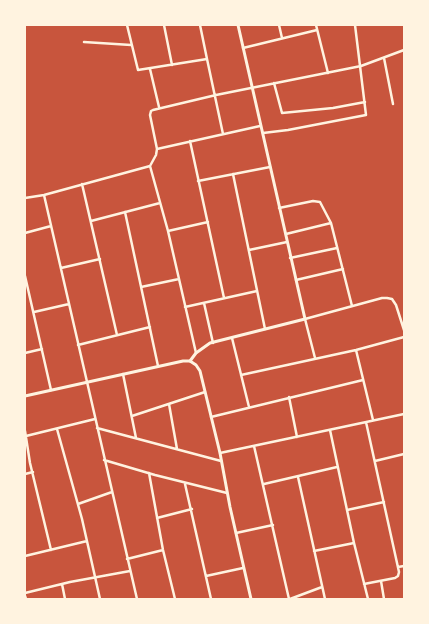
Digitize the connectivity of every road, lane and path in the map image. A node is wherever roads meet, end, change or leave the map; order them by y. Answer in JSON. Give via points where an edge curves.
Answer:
{"nodes":[{"id":1,"x":127,"y":25,"type":"edge"},
{"id":2,"x":164,"y":25,"type":"edge"},
{"id":3,"x":200,"y":25,"type":"edge"},
{"id":4,"x":238,"y":25,"type":"edge"},
{"id":5,"x":279,"y":25,"type":"edge"},
{"id":6,"x":316,"y":25,"type":"edge"},
{"id":7,"x":355,"y":25,"type":"edge"},
{"id":8,"x":317,"y":30,"type":"junction"},
{"id":9,"x":282,"y":38,"type":"junction"},
{"id":10,"x":84,"y":42,"type":"dead end"},
{"id":11,"x":131,"y":45,"type":"junction"},
{"id":12,"x":243,"y":48,"type":"junction"},
{"id":13,"x":404,"y":50,"type":"edge"},
{"id":14,"x":384,"y":58,"type":"junction"},
{"id":15,"x":208,"y":59,"type":"junction"},
{"id":16,"x":172,"y":65,"type":"junction"},
{"id":17,"x":361,"y":66,"type":"junction"},
{"id":18,"x":150,"y":69,"type":"junction"},
{"id":19,"x":328,"y":73,"type":"junction"},
{"id":20,"x":274,"y":82,"type":"junction"},
{"id":21,"x":252,"y":87,"type":"junction"},
{"id":22,"x":216,"y":95,"type":"junction"},
{"id":23,"x":365,"y":102,"type":"junction"},
{"id":24,"x":393,"y":104,"type":"dead end"},
{"id":25,"x":160,"y":107,"type":"junction"},
{"id":26,"x":260,"y":126,"type":"junction"},
{"id":27,"x":262,"y":133,"type":"junction"},
{"id":28,"x":223,"y":134,"type":"junction"},
{"id":29,"x":190,"y":141,"type":"junction"},
{"id":30,"x":157,"y":150,"type":"junction"},
{"id":31,"x":150,"y":166,"type":"junction"},
{"id":32,"x":270,"y":167,"type":"junction"},
{"id":33,"x":233,"y":174,"type":"junction"},
{"id":34,"x":198,"y":181,"type":"junction"},
{"id":35,"x":82,"y":184,"type":"junction"},
{"id":36,"x":44,"y":195,"type":"junction"},
{"id":37,"x":25,"y":198,"type":"edge"},
{"id":38,"x":160,"y":203,"type":"junction"},
{"id":39,"x":279,"y":208,"type":"junction"},
{"id":40,"x":125,"y":212,"type":"junction"},
{"id":41,"x":91,"y":221,"type":"junction"},
{"id":42,"x":208,"y":222,"type":"junction"},
{"id":43,"x":330,"y":223,"type":"junction"},
{"id":44,"x":51,"y":226,"type":"junction"},
{"id":45,"x":168,"y":231,"type":"junction"},
{"id":46,"x":25,"y":233,"type":"edge"},
{"id":47,"x":285,"y":234,"type":"junction"},
{"id":48,"x":287,"y":242,"type":"junction"},
{"id":49,"x":337,"y":248,"type":"junction"},
{"id":50,"x":248,"y":250,"type":"junction"},
{"id":51,"x":290,"y":258,"type":"junction"},
{"id":52,"x":100,"y":259,"type":"junction"},
{"id":53,"x":61,"y":268,"type":"junction"},
{"id":54,"x":343,"y":269,"type":"junction"},
{"id":55,"x":25,"y":276,"type":"edge"},
{"id":56,"x":179,"y":279,"type":"junction"},
{"id":57,"x":296,"y":280,"type":"junction"},
{"id":58,"x":141,"y":287,"type":"junction"},
{"id":59,"x":257,"y":291,"type":"junction"},
{"id":60,"x":224,"y":298,"type":"junction"},
{"id":61,"x":204,"y":303,"type":"junction"},
{"id":62,"x":69,"y":304,"type":"junction"},
{"id":63,"x":352,"y":306,"type":"junction"},
{"id":64,"x":184,"y":307,"type":"junction"},
{"id":65,"x":33,"y":312,"type":"junction"},
{"id":66,"x":305,"y":319,"type":"junction"},
{"id":67,"x":150,"y":327,"type":"junction"},
{"id":68,"x":265,"y":329,"type":"junction"},
{"id":69,"x":404,"y":330,"type":"edge"},
{"id":70,"x":117,"y":336,"type":"junction"},
{"id":71,"x":404,"y":337,"type":"edge"},
{"id":72,"x":232,"y":338,"type":"junction"},
{"id":73,"x":213,"y":343,"type":"junction"},
{"id":74,"x":78,"y":345,"type":"junction"},
{"id":75,"x":42,"y":349,"type":"junction"},
{"id":76,"x":356,"y":350,"type":"junction"},
{"id":77,"x":25,"y":353,"type":"edge"},
{"id":78,"x":196,"y":353,"type":"junction"},
{"id":79,"x":315,"y":358,"type":"junction"},
{"id":80,"x":190,"y":361,"type":"junction"},
{"id":81,"x":158,"y":366,"type":"junction"},
{"id":82,"x":123,"y":374,"type":"junction"},
{"id":83,"x":241,"y":374,"type":"junction"},
{"id":84,"x":363,"y":380,"type":"junction"},
{"id":85,"x":86,"y":382,"type":"junction"},
{"id":86,"x":51,"y":390,"type":"junction"},
{"id":87,"x":205,"y":392,"type":"junction"},
{"id":88,"x":25,"y":396,"type":"edge"},
{"id":89,"x":289,"y":397,"type":"junction"},
{"id":90,"x":169,"y":404,"type":"junction"},
{"id":91,"x":248,"y":407,"type":"junction"},
{"id":92,"x":404,"y":414,"type":"edge"},
{"id":93,"x":132,"y":416,"type":"junction"},
{"id":94,"x":211,"y":417,"type":"junction"},
{"id":95,"x":95,"y":419,"type":"junction"},
{"id":96,"x":374,"y":420,"type":"junction"},
{"id":97,"x":366,"y":422,"type":"junction"},
{"id":98,"x":97,"y":428,"type":"junction"},
{"id":99,"x":57,"y":429,"type":"junction"},
{"id":100,"x":330,"y":430,"type":"junction"},
{"id":101,"x":25,"y":431,"type":"edge"},
{"id":102,"x":26,"y":436,"type":"edge"},
{"id":103,"x":297,"y":437,"type":"junction"},
{"id":104,"x":136,"y":438,"type":"junction"},
{"id":105,"x":254,"y":446,"type":"junction"},
{"id":106,"x":177,"y":449,"type":"junction"},
{"id":107,"x":220,"y":453,"type":"junction"},
{"id":108,"x":404,"y":454,"type":"edge"},
{"id":109,"x":104,"y":460,"type":"junction"},
{"id":110,"x":221,"y":461,"type":"junction"},
{"id":111,"x":375,"y":461,"type":"junction"},
{"id":112,"x":337,"y":468,"type":"junction"},
{"id":113,"x":33,"y":472,"type":"junction"},
{"id":114,"x":25,"y":474,"type":"edge"},
{"id":115,"x":149,"y":474,"type":"junction"},
{"id":116,"x":298,"y":477,"type":"junction"},
{"id":117,"x":185,"y":484,"type":"junction"},
{"id":118,"x":264,"y":484,"type":"junction"},
{"id":119,"x":112,"y":492,"type":"junction"},
{"id":120,"x":227,"y":493,"type":"junction"},
{"id":121,"x":384,"y":502,"type":"junction"},
{"id":122,"x":78,"y":504,"type":"junction"},
{"id":123,"x":192,"y":509,"type":"junction"},
{"id":124,"x":347,"y":510,"type":"junction"},
{"id":125,"x":157,"y":518,"type":"junction"},
{"id":126,"x":273,"y":525,"type":"junction"},
{"id":127,"x":236,"y":533,"type":"junction"},
{"id":128,"x":87,"y":541,"type":"junction"},
{"id":129,"x":354,"y":542,"type":"junction"},
{"id":130,"x":51,"y":550,"type":"junction"},
{"id":131,"x":163,"y":550,"type":"junction"},
{"id":132,"x":314,"y":551,"type":"junction"},
{"id":133,"x":25,"y":556,"type":"edge"},
{"id":134,"x":127,"y":559,"type":"junction"},
{"id":135,"x":404,"y":566,"type":"edge"},
{"id":136,"x":398,"y":567,"type":"junction"},
{"id":137,"x":244,"y":568,"type":"junction"},
{"id":138,"x":130,"y":571,"type":"junction"},
{"id":139,"x":206,"y":576,"type":"junction"},
{"id":140,"x":96,"y":578,"type":"junction"},
{"id":141,"x":381,"y":581,"type":"junction"},
{"id":142,"x":62,"y":584,"type":"junction"},
{"id":143,"x":364,"y":584,"type":"junction"},
{"id":144,"x":322,"y":586,"type":"junction"},
{"id":145,"x":25,"y":596,"type":"edge"},
{"id":146,"x":65,"y":599,"type":"edge"},
{"id":147,"x":100,"y":599,"type":"edge"},
{"id":148,"x":137,"y":599,"type":"edge"},
{"id":149,"x":175,"y":599,"type":"edge"},
{"id":150,"x":210,"y":599,"type":"edge"},
{"id":151,"x":251,"y":599,"type":"edge"},
{"id":152,"x":290,"y":599,"type":"edge"},
{"id":153,"x":325,"y":599,"type":"edge"},
{"id":154,"x":368,"y":599,"type":"edge"},
{"id":155,"x":384,"y":599,"type":"edge"}],
"edges":[{"from":1,"to":11,"type":"street"},
{"from":2,"to":16,"type":"street"},
{"from":3,"to":15,"type":"street"},
{"from":4,"to":12,"type":"main road"},
{"from":5,"to":9,"type":"street"},
{"from":6,"to":8,"type":"street"},
{"from":7,"to":17,"type":"street"},
{"from":8,"to":9,"type":"street"},
{"from":8,"to":19,"type":"street"},
{"from":9,"to":12,"type":"street"},
{"from":10,"to":11,"type":"street"},
{"from":11,"to":18,"type":"street","via":[[138,70]]},
{"from":12,"to":21,"type":"main road"},
{"from":13,"to":14,"type":"street"},
{"from":14,"to":17,"type":"street"},
{"from":14,"to":24,"type":"street"},
{"from":15,"to":16,"type":"street"},
{"from":15,"to":22,"type":"street"},
{"from":16,"to":18,"type":"street"},
{"from":17,"to":19,"type":"street"},
{"from":17,"to":23,"type":"street"},
{"from":18,"to":25,"type":"street"},
{"from":19,"to":20,"type":"street"},
{"from":20,"to":21,"type":"street"},
{"from":20,"to":23,"type":"street","via":[[282,113]]},
{"from":21,"to":22,"type":"street"},
{"from":21,"to":26,"type":"main road"},
{"from":22,"to":25,"type":"street"},
{"from":22,"to":28,"type":"street"},
{"from":23,"to":27,"type":"street","via":[[365,117]]},
{"from":25,"to":30,"type":"street","via":[[150,113]]},
{"from":26,"to":27,"type":"main road"},
{"from":26,"to":28,"type":"street"},
{"from":27,"to":32,"type":"main road"},
{"from":28,"to":29,"type":"street"},
{"from":29,"to":30,"type":"street"},
{"from":29,"to":34,"type":"street"},
{"from":30,"to":31,"type":"street"},
{"from":31,"to":35,"type":"street"},
{"from":31,"to":38,"type":"street"},
{"from":32,"to":33,"type":"street"},
{"from":32,"to":39,"type":"main road"},
{"from":33,"to":34,"type":"street"},
{"from":33,"to":50,"type":"street"},
{"from":34,"to":42,"type":"street"},
{"from":35,"to":36,"type":"street"},
{"from":35,"to":41,"type":"street"},
{"from":36,"to":37,"type":"street"},
{"from":36,"to":44,"type":"street"},
{"from":38,"to":40,"type":"street"},
{"from":38,"to":45,"type":"street"},
{"from":39,"to":43,"type":"street","via":[[317,200]]},
{"from":39,"to":47,"type":"main road"},
{"from":40,"to":41,"type":"street"},
{"from":40,"to":58,"type":"street"},
{"from":41,"to":52,"type":"street"},
{"from":42,"to":45,"type":"street"},
{"from":42,"to":60,"type":"street"},
{"from":43,"to":47,"type":"street"},
{"from":43,"to":49,"type":"street"},
{"from":44,"to":46,"type":"street"},
{"from":44,"to":53,"type":"street"},
{"from":45,"to":56,"type":"street"},
{"from":47,"to":48,"type":"main road"},
{"from":48,"to":50,"type":"street"},
{"from":48,"to":51,"type":"main road"},
{"from":49,"to":51,"type":"street"},
{"from":49,"to":54,"type":"street"},
{"from":50,"to":59,"type":"street"},
{"from":51,"to":57,"type":"main road"},
{"from":52,"to":53,"type":"street"},
{"from":52,"to":70,"type":"street"},
{"from":53,"to":62,"type":"street"},
{"from":54,"to":57,"type":"street"},
{"from":54,"to":63,"type":"street"},
{"from":55,"to":65,"type":"street"},
{"from":56,"to":58,"type":"street"},
{"from":56,"to":64,"type":"street"},
{"from":57,"to":66,"type":"main road"},
{"from":58,"to":67,"type":"street"},
{"from":59,"to":60,"type":"street"},
{"from":59,"to":68,"type":"street"},
{"from":60,"to":61,"type":"street"},
{"from":61,"to":64,"type":"street"},
{"from":61,"to":73,"type":"street"},
{"from":62,"to":65,"type":"street"},
{"from":62,"to":74,"type":"street"},
{"from":63,"to":66,"type":"street"},
{"from":63,"to":69,"type":"street","via":[[382,298],[392,299]]},
{"from":64,"to":78,"type":"street"},
{"from":65,"to":75,"type":"street"},
{"from":66,"to":68,"type":"main road"},
{"from":66,"to":79,"type":"street"},
{"from":67,"to":70,"type":"street"},
{"from":67,"to":81,"type":"street"},
{"from":68,"to":72,"type":"main road"},
{"from":70,"to":74,"type":"street"},
{"from":71,"to":76,"type":"street"},
{"from":72,"to":73,"type":"main road"},
{"from":72,"to":83,"type":"street"},
{"from":73,"to":78,"type":"main road"},
{"from":74,"to":85,"type":"street"},
{"from":75,"to":77,"type":"street"},
{"from":75,"to":86,"type":"street"},
{"from":76,"to":79,"type":"street"},
{"from":76,"to":84,"type":"street"},
{"from":78,"to":80,"type":"main road"},
{"from":79,"to":83,"type":"street"},
{"from":80,"to":81,"type":"main road"},
{"from":80,"to":87,"type":"main road","via":[[200,372]]},
{"from":81,"to":82,"type":"main road"},
{"from":82,"to":85,"type":"main road"},
{"from":82,"to":93,"type":"street"},
{"from":83,"to":91,"type":"street"},
{"from":84,"to":89,"type":"street"},
{"from":84,"to":96,"type":"street"},
{"from":85,"to":86,"type":"main road"},
{"from":85,"to":95,"type":"street"},
{"from":86,"to":88,"type":"main road"},
{"from":87,"to":90,"type":"street"},
{"from":87,"to":94,"type":"main road"},
{"from":89,"to":91,"type":"street"},
{"from":89,"to":103,"type":"street"},
{"from":90,"to":93,"type":"street"},
{"from":90,"to":106,"type":"street"},
{"from":91,"to":94,"type":"street"},
{"from":92,"to":96,"type":"street"},
{"from":93,"to":104,"type":"street"},
{"from":94,"to":107,"type":"main road"},
{"from":95,"to":98,"type":"street"},
{"from":95,"to":99,"type":"street"},
{"from":96,"to":97,"type":"street"},
{"from":97,"to":100,"type":"street"},
{"from":97,"to":111,"type":"street"},
{"from":98,"to":104,"type":"street"},
{"from":98,"to":109,"type":"street"},
{"from":99,"to":102,"type":"street"},
{"from":99,"to":122,"type":"street"},
{"from":100,"to":103,"type":"street"},
{"from":100,"to":112,"type":"street"},
{"from":101,"to":102,"type":"street"},
{"from":102,"to":113,"type":"street"},
{"from":103,"to":105,"type":"street"},
{"from":104,"to":106,"type":"street"},
{"from":105,"to":107,"type":"street"},
{"from":105,"to":118,"type":"street"},
{"from":106,"to":110,"type":"street"},
{"from":107,"to":110,"type":"main road"},
{"from":108,"to":111,"type":"street"},
{"from":109,"to":115,"type":"street"},
{"from":109,"to":119,"type":"street"},
{"from":110,"to":120,"type":"main road"},
{"from":111,"to":121,"type":"street"},
{"from":112,"to":116,"type":"street"},
{"from":112,"to":124,"type":"street"},
{"from":113,"to":114,"type":"street"},
{"from":113,"to":130,"type":"street"},
{"from":115,"to":117,"type":"street"},
{"from":115,"to":125,"type":"street"},
{"from":116,"to":118,"type":"street"},
{"from":116,"to":132,"type":"street"},
{"from":117,"to":120,"type":"street"},
{"from":117,"to":123,"type":"street"},
{"from":118,"to":126,"type":"street"},
{"from":119,"to":122,"type":"street"},
{"from":119,"to":134,"type":"street"},
{"from":120,"to":127,"type":"main road"},
{"from":121,"to":124,"type":"street"},
{"from":121,"to":136,"type":"street"},
{"from":122,"to":128,"type":"street"},
{"from":123,"to":125,"type":"street"},
{"from":123,"to":139,"type":"street"},
{"from":124,"to":129,"type":"street"},
{"from":125,"to":131,"type":"street"},
{"from":126,"to":127,"type":"street"},
{"from":126,"to":152,"type":"street"},
{"from":127,"to":137,"type":"main road"},
{"from":128,"to":130,"type":"street"},
{"from":128,"to":140,"type":"street"},
{"from":129,"to":132,"type":"street"},
{"from":129,"to":143,"type":"street"},
{"from":130,"to":133,"type":"street"},
{"from":131,"to":134,"type":"street"},
{"from":131,"to":149,"type":"street"},
{"from":132,"to":144,"type":"street"},
{"from":134,"to":138,"type":"street"},
{"from":135,"to":136,"type":"street"},
{"from":136,"to":141,"type":"street","via":[[398,576]]},
{"from":137,"to":139,"type":"street"},
{"from":137,"to":151,"type":"main road"},
{"from":138,"to":140,"type":"street"},
{"from":138,"to":148,"type":"street"},
{"from":139,"to":150,"type":"street"},
{"from":140,"to":142,"type":"street"},
{"from":140,"to":147,"type":"street"},
{"from":141,"to":143,"type":"street"},
{"from":141,"to":155,"type":"street"},
{"from":142,"to":145,"type":"street"},
{"from":142,"to":146,"type":"street"},
{"from":143,"to":154,"type":"street"},
{"from":144,"to":152,"type":"street"},
{"from":144,"to":153,"type":"street"}]}
